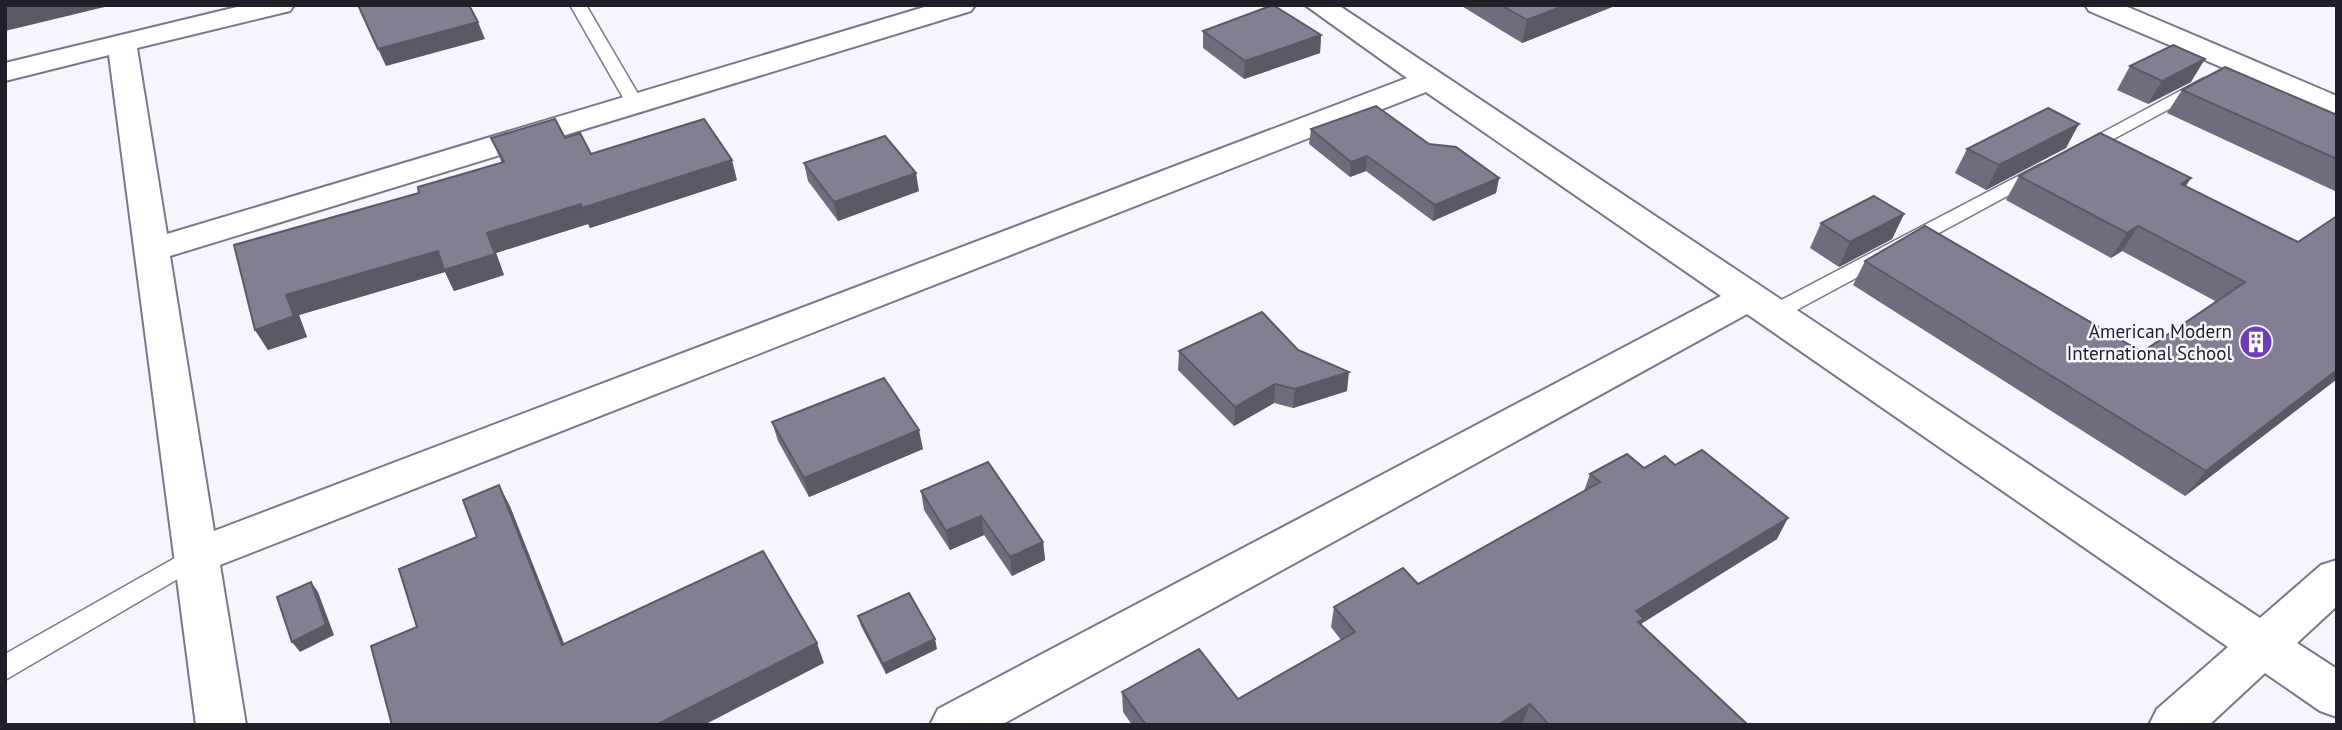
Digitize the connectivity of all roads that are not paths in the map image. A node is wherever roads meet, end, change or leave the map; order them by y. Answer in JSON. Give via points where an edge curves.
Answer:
{"nodes":[{"id":1,"x":280,"y":5,"type":"edge"},
{"id":2,"x":579,"y":5,"type":"edge"},
{"id":3,"x":961,"y":5,"type":"edge"},
{"id":4,"x":1319,"y":5,"type":"edge"},
{"id":5,"x":2099,"y":5,"type":"edge"},
{"id":6,"x":122,"y":44,"type":"junction"},
{"id":7,"x":2238,"y":65,"type":"junction"},
{"id":8,"x":5,"y":72,"type":"edge"},
{"id":9,"x":1430,"y":80,"type":"junction"},
{"id":10,"x":635,"y":104,"type":"junction"},
{"id":11,"x":2337,"y":107,"type":"edge"},
{"id":12,"x":152,"y":250,"type":"junction"},
{"id":13,"x":1761,"y":305,"type":"junction"},
{"id":14,"x":196,"y":556,"type":"junction"},
{"id":15,"x":2337,"y":578,"type":"edge"},
{"id":16,"x":2263,"y":645,"type":"junction"},
{"id":17,"x":5,"y":668,"type":"edge"},
{"id":18,"x":2337,"y":696,"type":"edge"},
{"id":19,"x":221,"y":725,"type":"edge"},
{"id":20,"x":955,"y":725,"type":"edge"},
{"id":21,"x":2175,"y":725,"type":"edge"}],
"edges":[{"from":1,"to":6,"type":"street"},
{"from":2,"to":10,"type":"lane"},
{"from":3,"to":10,"type":"street"},
{"from":4,"to":9,"type":"street"},
{"from":5,"to":7,"type":"street"},
{"from":6,"to":8,"type":"street"},
{"from":6,"to":12,"type":"street"},
{"from":7,"to":11,"type":"street"},
{"from":7,"to":13,"type":"lane"},
{"from":9,"to":13,"type":"street"},
{"from":9,"to":14,"type":"street"},
{"from":10,"to":12,"type":"street"},
{"from":12,"to":14,"type":"street"},
{"from":13,"to":16,"type":"street"},
{"from":13,"to":20,"type":"street"},
{"from":14,"to":17,"type":"lane"},
{"from":14,"to":19,"type":"street"},
{"from":15,"to":16,"type":"street"},
{"from":16,"to":18,"type":"street"},
{"from":16,"to":21,"type":"street"}]}
